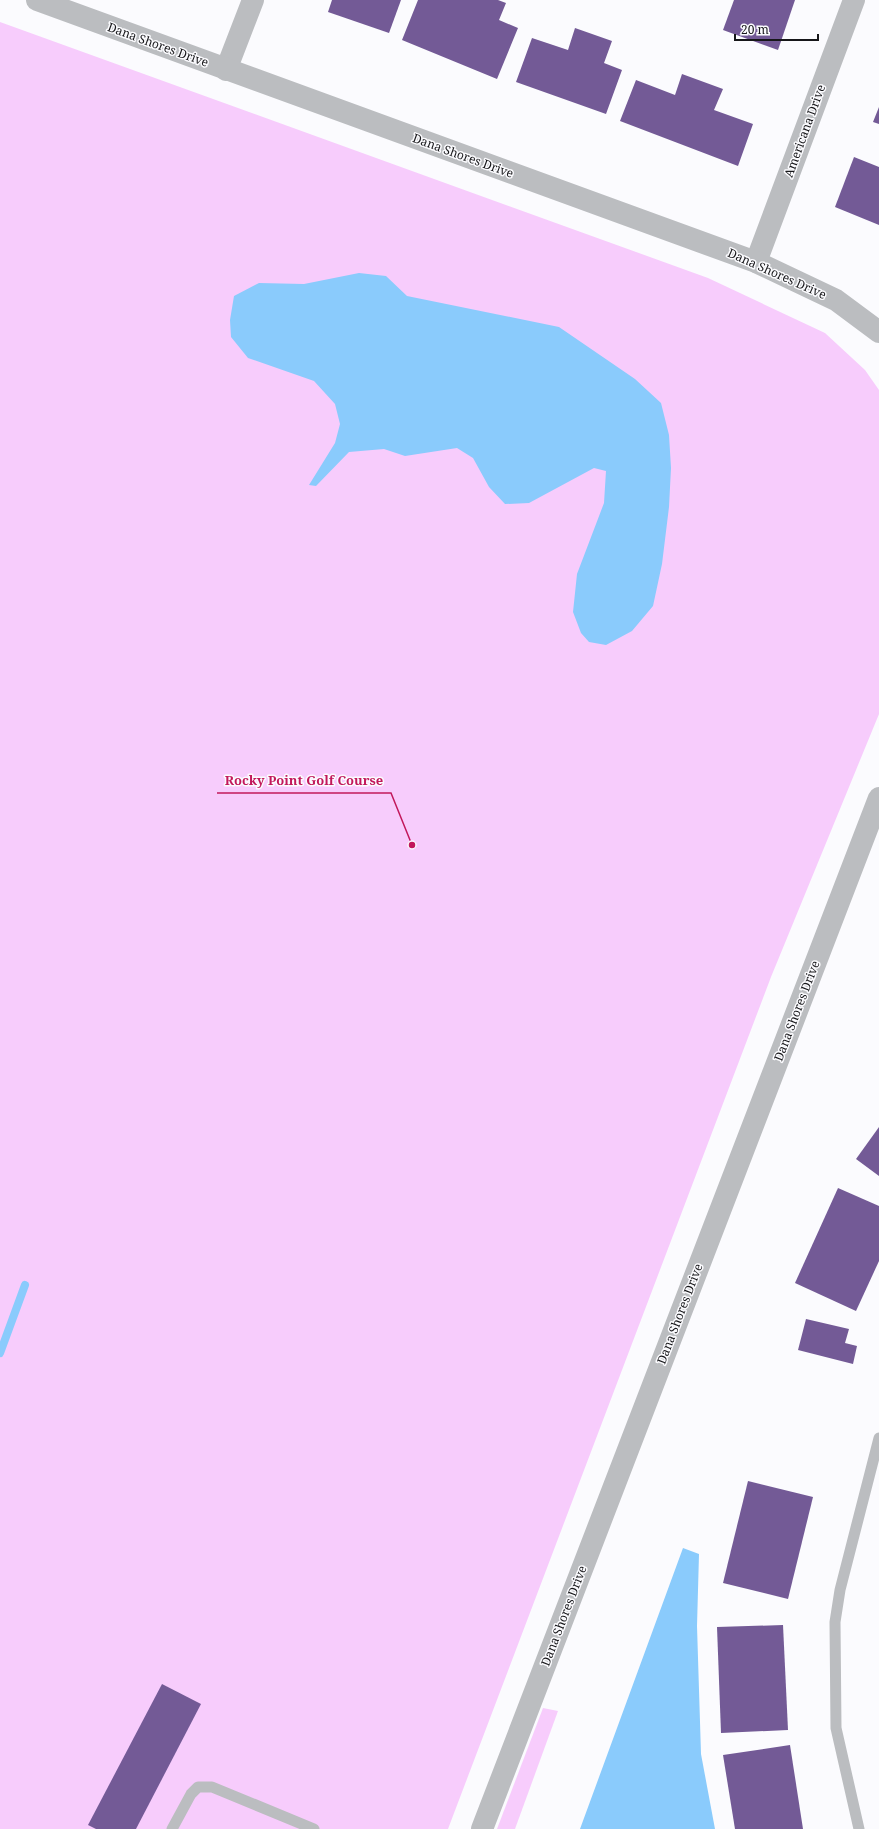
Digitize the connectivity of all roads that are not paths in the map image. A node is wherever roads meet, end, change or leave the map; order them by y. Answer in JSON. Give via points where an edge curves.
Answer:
{"nodes":[{"id":1,"x":37,"y":0,"type":"edge"},
{"id":2,"x":253,"y":0,"type":"edge"},
{"id":3,"x":854,"y":0,"type":"edge"},
{"id":4,"x":226,"y":70,"type":"junction"},
{"id":5,"x":756,"y":262,"type":"junction"},
{"id":6,"x":879,"y":332,"type":"edge"},
{"id":7,"x":879,"y":798,"type":"edge"},
{"id":8,"x":879,"y":1438,"type":"edge"},
{"id":9,"x":172,"y":1829,"type":"edge"},
{"id":10,"x":314,"y":1829,"type":"edge"},
{"id":11,"x":482,"y":1829,"type":"edge"},
{"id":12,"x":858,"y":1829,"type":"edge"}],
"edges":[{"from":1,"to":4,"type":"street","name":"Dana Shores Drive"},
{"from":2,"to":4,"type":"street"},
{"from":3,"to":5,"type":"street","name":"Americana Drive"},
{"from":4,"to":5,"type":"street","name":"Dana Shores Drive"},
{"from":5,"to":6,"type":"street","name":"Dana Shores Drive","via":[[836,300]]},
{"from":7,"to":11,"type":"street","name":"Dana Shores Drive"},
{"from":8,"to":12,"type":"lane","via":[[840,1590],[835,1622],[836,1728]]},
{"from":9,"to":10,"type":"lane","via":[[194,1791],[198,1787],[212,1787]]}]}
